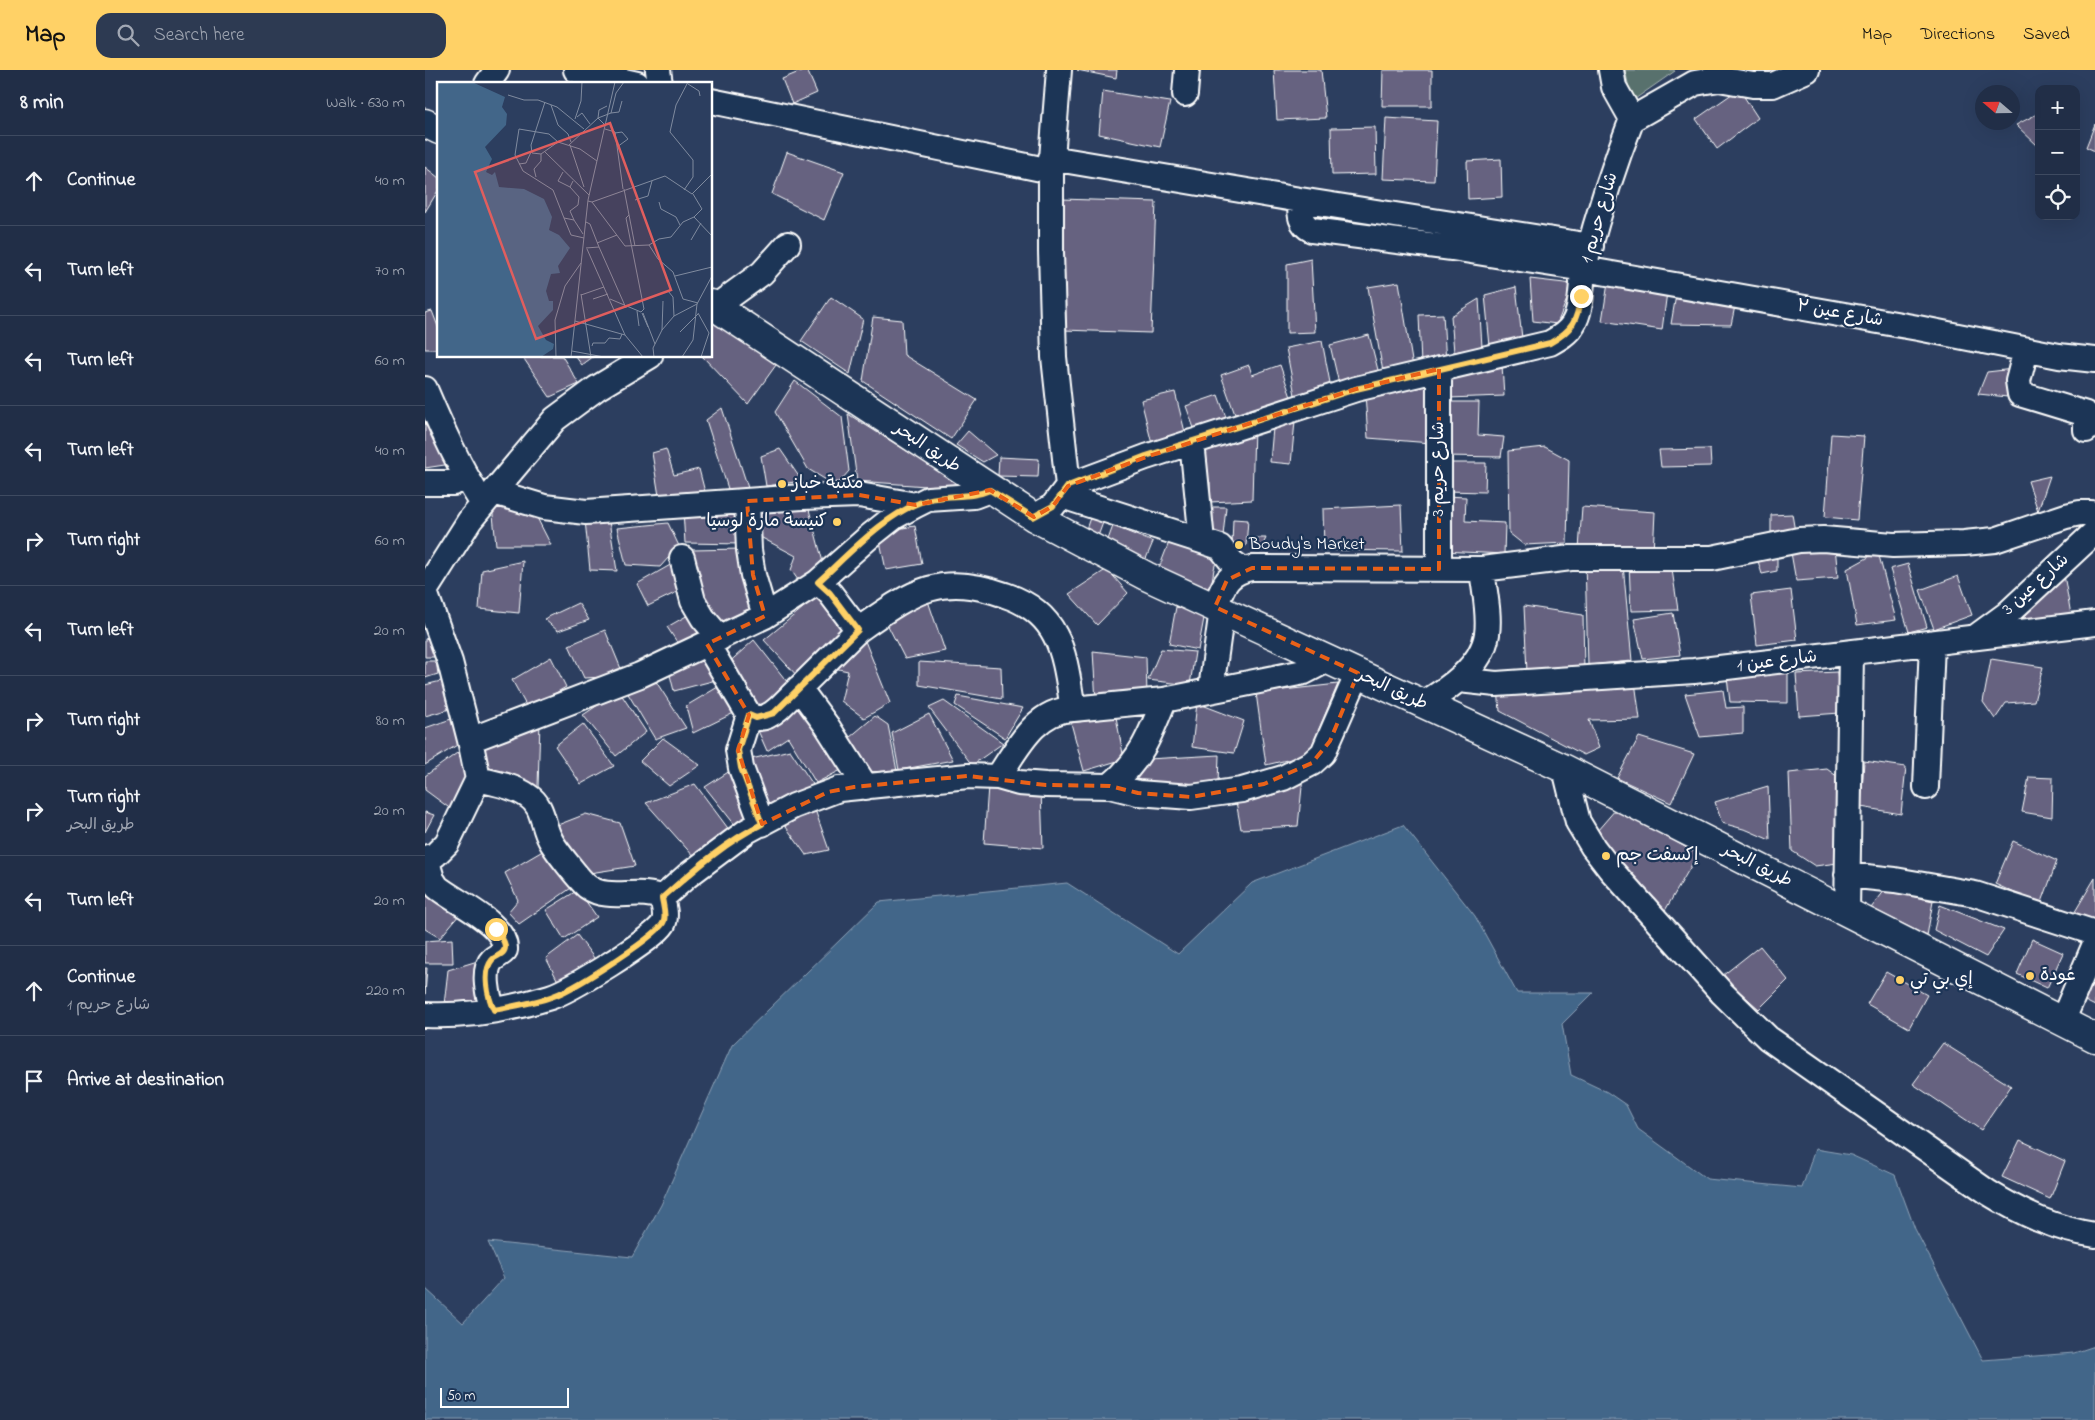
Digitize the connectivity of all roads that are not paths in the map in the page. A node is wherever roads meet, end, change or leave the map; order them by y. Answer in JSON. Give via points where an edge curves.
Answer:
{"nodes":[{"id":1,"x":497,"y":70,"type":"edge"},
{"id":2,"x":576,"y":70,"type":"edge"},
{"id":3,"x":1059,"y":70,"type":"edge"},
{"id":4,"x":1187,"y":70,"type":"edge"},
{"id":5,"x":1611,"y":70,"type":"edge"},
{"id":6,"x":1807,"y":70,"type":"edge"},
{"id":7,"x":488,"y":82,"type":"edge"},
{"id":8,"x":628,"y":82,"type":"edge"},
{"id":9,"x":1185,"y":94,"type":"dead end"},
{"id":10,"x":713,"y":100,"type":"edge"},
{"id":11,"x":1632,"y":119,"type":"junction"},
{"id":12,"x":425,"y":123,"type":"edge"},
{"id":13,"x":437,"y":129,"type":"edge"},
{"id":14,"x":1051,"y":164,"type":"junction"},
{"id":15,"x":1300,"y":200,"type":"junction"},
{"id":16,"x":788,"y":244,"type":"dead end"},
{"id":17,"x":1591,"y":246,"type":"junction"},
{"id":18,"x":1584,"y":269,"type":"junction"},
{"id":19,"x":713,"y":307,"type":"edge"},
{"id":20,"x":2026,"y":350,"type":"junction"},
{"id":21,"x":647,"y":358,"type":"edge"},
{"id":22,"x":2095,"y":360,"type":"edge"},
{"id":23,"x":1439,"y":369,"type":"junction"},
{"id":24,"x":425,"y":389,"type":"edge"},
{"id":25,"x":2086,"y":430,"type":"dead end"},
{"id":26,"x":1192,"y":442,"type":"junction"},
{"id":27,"x":466,"y":477,"type":"junction"},
{"id":28,"x":425,"y":483,"type":"edge"},
{"id":29,"x":990,"y":490,"type":"junction"},
{"id":30,"x":1065,"y":491,"type":"junction"},
{"id":31,"x":488,"y":498,"type":"junction"},
{"id":32,"x":747,"y":501,"type":"junction"},
{"id":33,"x":915,"y":505,"type":"junction"},
{"id":34,"x":2095,"y":515,"type":"edge"},
{"id":35,"x":1033,"y":517,"type":"junction"},
{"id":36,"x":2095,"y":532,"type":"edge"},
{"id":37,"x":1202,"y":541,"type":"junction"},
{"id":38,"x":682,"y":558,"type":"dead end"},
{"id":39,"x":1439,"y":568,"type":"junction"},
{"id":40,"x":1482,"y":568,"type":"junction"},
{"id":41,"x":1243,"y":570,"type":"junction"},
{"id":42,"x":818,"y":582,"type":"junction"},
{"id":43,"x":425,"y":592,"type":"edge"},
{"id":44,"x":1218,"y":608,"type":"junction"},
{"id":45,"x":765,"y":616,"type":"junction"},
{"id":46,"x":2095,"y":623,"type":"edge"},
{"id":47,"x":858,"y":630,"type":"junction"},
{"id":48,"x":1975,"y":637,"type":"junction"},
{"id":49,"x":713,"y":641,"type":"junction"},
{"id":50,"x":1932,"y":643,"type":"junction"},
{"id":51,"x":1851,"y":653,"type":"junction"},
{"id":52,"x":1327,"y":660,"type":"junction"},
{"id":53,"x":1358,"y":673,"type":"junction"},
{"id":54,"x":1459,"y":680,"type":"junction"},
{"id":55,"x":799,"y":688,"type":"junction"},
{"id":56,"x":1211,"y":689,"type":"junction"},
{"id":57,"x":1164,"y":700,"type":"junction"},
{"id":58,"x":1423,"y":704,"type":"junction"},
{"id":59,"x":1073,"y":709,"type":"junction"},
{"id":60,"x":749,"y":715,"type":"junction"},
{"id":61,"x":470,"y":740,"type":"junction"},
{"id":62,"x":1565,"y":769,"type":"junction"},
{"id":63,"x":998,"y":777,"type":"junction"},
{"id":64,"x":478,"y":779,"type":"junction"},
{"id":65,"x":867,"y":786,"type":"junction"},
{"id":66,"x":1110,"y":786,"type":"junction"},
{"id":67,"x":1926,"y":787,"type":"dead end"},
{"id":68,"x":762,"y":824,"type":"junction"},
{"id":69,"x":426,"y":858,"type":"edge"},
{"id":70,"x":1847,"y":875,"type":"junction"},
{"id":71,"x":662,"y":898,"type":"junction"},
{"id":72,"x":1847,"y":912,"type":"junction"},
{"id":73,"x":2095,"y":933,"type":"edge"},
{"id":74,"x":2095,"y":944,"type":"edge"},
{"id":75,"x":494,"y":1010,"type":"junction"},
{"id":76,"x":425,"y":1016,"type":"edge"},
{"id":77,"x":2062,"y":1022,"type":"junction"},
{"id":78,"x":2095,"y":1038,"type":"edge"},
{"id":79,"x":2095,"y":1235,"type":"edge"}],
"edges":[{"from":1,"to":7,"type":"street"},
{"from":2,"to":8,"type":"street"},
{"from":3,"to":14,"type":"street"},
{"from":4,"to":9,"type":"street"},
{"from":5,"to":11,"type":"street","via":[[1614,86]]},
{"from":6,"to":11,"type":"street","via":[[1782,82],[1763,86],[1719,78],[1695,83]]},
{"from":10,"to":14,"type":"street"},
{"from":11,"to":17,"type":"street","name":"شارع حريم 1"},
{"from":12,"to":13,"type":"main road"},
{"from":14,"to":15,"type":"street"},
{"from":14,"to":30,"type":"street","via":[[1055,357]]},
{"from":15,"to":17,"type":"street"},
{"from":15,"to":18,"type":"street","name":"شارع عين ٣","via":[[1303,223],[1312,230]]},
{"from":16,"to":19,"type":"street","via":[[763,273]]},
{"from":17,"to":18,"type":"street","name":"شارع حريم 1"},
{"from":18,"to":20,"type":"street","name":"شارع عين ٣"},
{"from":18,"to":23,"type":"street","name":"شارع حريم 1","via":[[1577,316],[1560,337],[1550,343]]},
{"from":19,"to":29,"type":"main road","name":"طريق البحر"},
{"from":20,"to":22,"type":"street","name":"شارع عين ٣"},
{"from":20,"to":25,"type":"street","via":[[2018,381],[2020,394],[2086,414]]},
{"from":21,"to":31,"type":"street","via":[[597,388],[555,419]]},
{"from":23,"to":26,"type":"street","name":"شارع حريم 1","via":[[1356,389]]},
{"from":23,"to":39,"type":"street","name":"شارع حريم 3"},
{"from":24,"to":27,"type":"street"},
{"from":26,"to":30,"type":"street","name":"شارع حريم 1"},
{"from":26,"to":37,"type":"street"},
{"from":27,"to":28,"type":"street","via":[[453,483]]},
{"from":27,"to":31,"type":"street"},
{"from":29,"to":33,"type":"street","via":[[974,496],[928,500]]},
{"from":29,"to":35,"type":"main road","name":"طريق البحر"},
{"from":30,"to":35,"type":"street","name":"شارع حريم 1","via":[[1053,506]]},
{"from":30,"to":37,"type":"street"},
{"from":31,"to":32,"type":"street","via":[[586,512]]},
{"from":31,"to":43,"type":"street","via":[[454,543]]},
{"from":32,"to":33,"type":"street","via":[[859,496]]},
{"from":32,"to":45,"type":"street","via":[[751,567]]},
{"from":33,"to":42,"type":"street","via":[[870,536]]},
{"from":34,"to":40,"type":"street","via":[[2080,513],[2067,516],[1995,540],[1893,545],[1799,540],[1712,558],[1571,558]]},
{"from":35,"to":44,"type":"main road","name":"طريق البحر","via":[[1146,576]]},
{"from":36,"to":48,"type":"street","name":"شارع عين 3","via":[[2007,614]]},
{"from":37,"to":41,"type":"street","via":[[1220,547]]},
{"from":38,"to":49,"type":"street","via":[[693,601]]},
{"from":39,"to":40,"type":"street"},
{"from":39,"to":41,"type":"street"},
{"from":40,"to":54,"type":"street","via":[[1487,635],[1481,652]]},
{"from":41,"to":44,"type":"street","via":[[1227,580]]},
{"from":42,"to":45,"type":"street"},
{"from":42,"to":47,"type":"street"},
{"from":43,"to":61,"type":"street","via":[[440,631]]},
{"from":44,"to":52,"type":"main road","name":"طريق البحر"},
{"from":44,"to":56,"type":"street"},
{"from":45,"to":49,"type":"street"},
{"from":46,"to":48,"type":"street","name":"شارع عين 1"},
{"from":47,"to":55,"type":"street"},
{"from":47,"to":59,"type":"street","via":[[904,600],[941,585],[969,585],[1014,598],[1046,621],[1056,637]]},
{"from":48,"to":50,"type":"street","name":"شارع عين 1"},
{"from":49,"to":60,"type":"street"},
{"from":49,"to":61,"type":"street","via":[[640,675]]},
{"from":50,"to":51,"type":"street","name":"شارع عين 1"},
{"from":50,"to":67,"type":"street"},
{"from":51,"to":54,"type":"street","name":"شارع عين 1","via":[[1695,672],[1496,684]]},
{"from":51,"to":70,"type":"street"},
{"from":52,"to":53,"type":"main road","name":"طريق البحر"},
{"from":52,"to":56,"type":"street","via":[[1304,672]]},
{"from":53,"to":58,"type":"main road","name":"طريق البحر"},
{"from":53,"to":66,"type":"street","via":[[1323,753],[1312,763],[1283,778],[1242,790],[1191,797],[1138,794]]},
{"from":54,"to":58,"type":"street"},
{"from":55,"to":60,"type":"street","via":[[768,716],[756,718]]},
{"from":55,"to":65,"type":"street"},
{"from":56,"to":57,"type":"street"},
{"from":57,"to":59,"type":"street"},
{"from":57,"to":66,"type":"street","via":[[1142,752]]},
{"from":58,"to":62,"type":"main road","name":"طريق البحر"},
{"from":59,"to":63,"type":"street","via":[[1056,711],[1036,724]]},
{"from":60,"to":68,"type":"street","via":[[738,750],[741,768]]},
{"from":61,"to":64,"type":"street"},
{"from":62,"to":72,"type":"main road","name":"طريق البحر"},
{"from":62,"to":79,"type":"street","via":[[1578,822],[1610,869],[1722,993],[1768,1038],[2019,1212],[2050,1226]]},
{"from":63,"to":65,"type":"street","via":[[954,776]]},
{"from":63,"to":66,"type":"street","via":[[1037,784]]},
{"from":64,"to":69,"type":"street","via":[[447,843],[441,851]]},
{"from":64,"to":71,"type":"street","via":[[517,791],[535,802],[549,839],[586,886],[602,893],[652,894]]},
{"from":65,"to":68,"type":"street","via":[[828,792]]},
{"from":68,"to":71,"type":"street","via":[[739,837]]},
{"from":69,"to":75,"type":"street","via":[[437,887],[492,925],[504,942],[505,950],[492,960],[488,972],[488,992]]},
{"from":70,"to":72,"type":"street"},
{"from":70,"to":73,"type":"street","via":[[1975,894]]},
{"from":71,"to":75,"type":"street","via":[[663,924],[620,958],[565,991]]},
{"from":72,"to":77,"type":"main road","name":"طريق البحر"},
{"from":74,"to":77,"type":"street"},
{"from":75,"to":76,"type":"street"},
{"from":77,"to":78,"type":"main road","name":"طريق البحر"}]}
